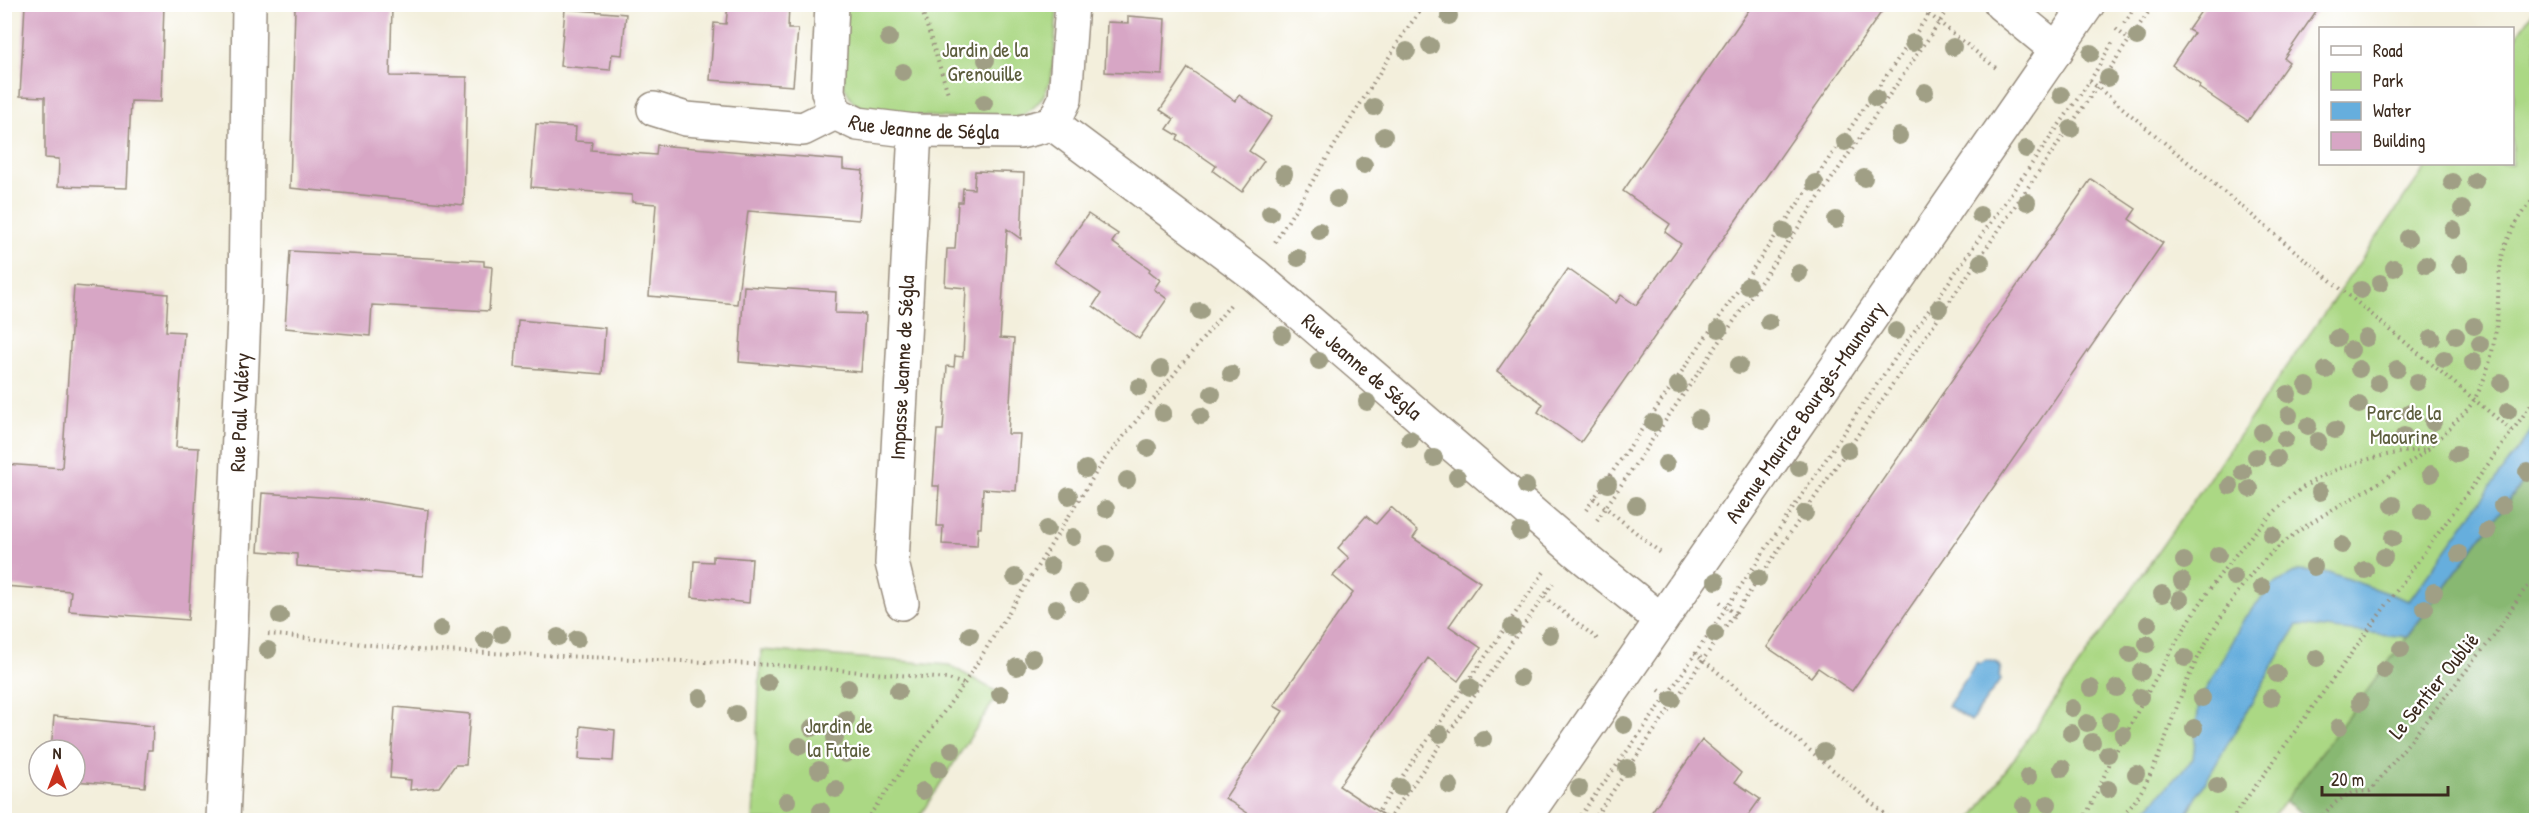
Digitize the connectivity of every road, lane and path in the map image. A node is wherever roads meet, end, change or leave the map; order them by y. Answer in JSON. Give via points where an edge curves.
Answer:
{"nodes":[{"id":1,"x":249,"y":4,"type":"edge"},
{"id":2,"x":832,"y":4,"type":"edge"},
{"id":3,"x":920,"y":4,"type":"edge"},
{"id":4,"x":1072,"y":4,"type":"edge"},
{"id":5,"x":1425,"y":4,"type":"edge"},
{"id":6,"x":1936,"y":4,"type":"edge"},
{"id":7,"x":1952,"y":4,"type":"edge"},
{"id":8,"x":2001,"y":4,"type":"edge"},
{"id":9,"x":2088,"y":4,"type":"edge"},
{"id":10,"x":2137,"y":4,"type":"edge"},
{"id":11,"x":2154,"y":4,"type":"edge"},
{"id":12,"x":1929,"y":14,"type":"junction"},
{"id":13,"x":1939,"y":22,"type":"junction"},
{"id":14,"x":2119,"y":31,"type":"junction"},
{"id":15,"x":2129,"y":40,"type":"junction"},
{"id":16,"x":2057,"y":50,"type":"junction"},
{"id":17,"x":2000,"y":71,"type":"dead end"},
{"id":18,"x":2090,"y":81,"type":"junction"},
{"id":19,"x":2097,"y":87,"type":"junction"},
{"id":20,"x":654,"y":109,"type":"dead end"},
{"id":21,"x":835,"y":113,"type":"junction"},
{"id":22,"x":2061,"y":121,"type":"junction"},
{"id":23,"x":1053,"y":124,"type":"junction"},
{"id":24,"x":2070,"y":127,"type":"junction"},
{"id":25,"x":915,"y":131,"type":"junction"},
{"id":26,"x":956,"y":131,"type":"junction"},
{"id":27,"x":2536,"y":196,"type":"edge"},
{"id":28,"x":1255,"y":275,"type":"junction"},
{"id":29,"x":2536,"y":398,"type":"edge"},
{"id":30,"x":2473,"y":401,"type":"junction"},
{"id":31,"x":2511,"y":430,"type":"junction"},
{"id":32,"x":2430,"y":448,"type":"junction"},
{"id":33,"x":1594,"y":498,"type":"junction"},
{"id":34,"x":1606,"y":507,"type":"junction"},
{"id":35,"x":1583,"y":514,"type":"dead end"},
{"id":36,"x":1595,"y":524,"type":"dead end"},
{"id":37,"x":1664,"y":555,"type":"dead end"},
{"id":38,"x":1547,"y":566,"type":"dead end"},
{"id":39,"x":2536,"y":578,"type":"edge"},
{"id":40,"x":1555,"y":581,"type":"dead end"},
{"id":41,"x":1545,"y":597,"type":"junction"},
{"id":42,"x":902,"y":603,"type":"dead end"},
{"id":43,"x":1727,"y":608,"type":"junction"},
{"id":44,"x":1736,"y":615,"type":"junction"},
{"id":45,"x":1661,"y":620,"type":"junction"},
{"id":46,"x":230,"y":630,"type":"junction"},
{"id":47,"x":1602,"y":643,"type":"dead end"},
{"id":48,"x":1695,"y":653,"type":"junction"},
{"id":49,"x":1704,"y":660,"type":"junction"},
{"id":50,"x":964,"y":684,"type":"junction"},
{"id":51,"x":1667,"y":696,"type":"junction"},
{"id":52,"x":1675,"y":702,"type":"junction"},
{"id":53,"x":223,"y":820,"type":"edge"},
{"id":54,"x":866,"y":820,"type":"edge"},
{"id":55,"x":1372,"y":820,"type":"edge"},
{"id":56,"x":1388,"y":820,"type":"edge"},
{"id":57,"x":1523,"y":820,"type":"edge"},
{"id":58,"x":1577,"y":820,"type":"edge"},
{"id":59,"x":1593,"y":820,"type":"edge"},
{"id":60,"x":1892,"y":820,"type":"edge"},
{"id":61,"x":2083,"y":820,"type":"edge"},
{"id":62,"x":2119,"y":820,"type":"edge"},
{"id":63,"x":2231,"y":820,"type":"edge"},
{"id":64,"x":2319,"y":820,"type":"edge"}],
"edges":[{"from":1,"to":46,"type":"street","name":"Rue Paul Valéry","via":[[245,291]]},
{"from":2,"to":21,"type":"street","name":"Rue Jeanne de Ségla","via":[[828,92]]},
{"from":3,"to":26,"type":"path","via":[[957,118]]},
{"from":4,"to":23,"type":"street","via":[[1065,99]]},
{"from":5,"to":28,"type":"path"},
{"from":6,"to":12,"type":"path"},
{"from":7,"to":13,"type":"path"},
{"from":8,"to":16,"type":"street"},
{"from":9,"to":16,"type":"street","name":"Avenue Maurice Bourgès-Maunoury"},
{"from":10,"to":14,"type":"path"},
{"from":11,"to":15,"type":"path"},
{"from":12,"to":13,"type":"path"},
{"from":12,"to":33,"type":"path"},
{"from":13,"to":17,"type":"path"},
{"from":13,"to":34,"type":"path"},
{"from":14,"to":15,"type":"path"},
{"from":14,"to":18,"type":"path"},
{"from":15,"to":19,"type":"path"},
{"from":16,"to":45,"type":"street","name":"Avenue Maurice Bourgès-Maunoury"},
{"from":18,"to":19,"type":"path"},
{"from":18,"to":22,"type":"path"},
{"from":19,"to":24,"type":"path"},
{"from":19,"to":30,"type":"path"},
{"from":20,"to":21,"type":"street","via":[[686,120],[803,129]]},
{"from":21,"to":25,"type":"street","name":"Rue Jeanne de Ségla","via":[[858,124]]},
{"from":22,"to":24,"type":"path"},
{"from":22,"to":43,"type":"path","via":[[1861,407]]},
{"from":23,"to":26,"type":"street","name":"Rue Jeanne de Ségla","via":[[1020,132]]},
{"from":23,"to":28,"type":"street","name":"Rue Jeanne de Ségla"},
{"from":24,"to":44,"type":"path"},
{"from":25,"to":26,"type":"street","name":"Rue Jeanne de Ségla"},
{"from":25,"to":42,"type":"street","name":"Impasse Jeanne de Ségla","via":[[892,563]]},
{"from":27,"to":30,"type":"path","via":[[2513,229],[2503,252],[2493,346]]},
{"from":28,"to":45,"type":"street","name":"Rue Jeanne de Ségla"},
{"from":28,"to":50,"type":"path","via":[[1102,462]]},
{"from":29,"to":31,"type":"path"},
{"from":30,"to":31,"type":"path"},
{"from":30,"to":32,"type":"path"},
{"from":31,"to":63,"type":"path"},
{"from":32,"to":61,"type":"path","via":[[2361,461],[2324,477],[2295,493],[2236,554],[2207,590]]},
{"from":32,"to":62,"type":"path","via":[[2374,488],[2286,539],[2251,575],[2217,624],[2186,685],[2137,803]]},
{"from":33,"to":34,"type":"path"},
{"from":33,"to":35,"type":"path"},
{"from":34,"to":36,"type":"path"},
{"from":34,"to":37,"type":"path"},
{"from":38,"to":55,"type":"path"},
{"from":39,"to":64,"type":"path","name":"Le Sentier Oublié","via":[[2370,791],[2355,791],[2337,799]]},
{"from":40,"to":41,"type":"path"},
{"from":41,"to":47,"type":"path"},
{"from":41,"to":56,"type":"path"},
{"from":43,"to":44,"type":"path"},
{"from":43,"to":48,"type":"path"},
{"from":44,"to":49,"type":"path"},
{"from":45,"to":57,"type":"street","name":"Avenue Maurice Bourgès-Maunoury"},
{"from":46,"to":50,"type":"path","via":[[419,650],[775,665],[948,679]]},
{"from":46,"to":53,"type":"street","name":"Rue Paul Valéry"},
{"from":48,"to":49,"type":"path"},
{"from":48,"to":51,"type":"path"},
{"from":49,"to":52,"type":"path"},
{"from":49,"to":60,"type":"path"},
{"from":50,"to":54,"type":"path"},
{"from":51,"to":52,"type":"path"},
{"from":51,"to":58,"type":"path"},
{"from":52,"to":59,"type":"path"}]}
